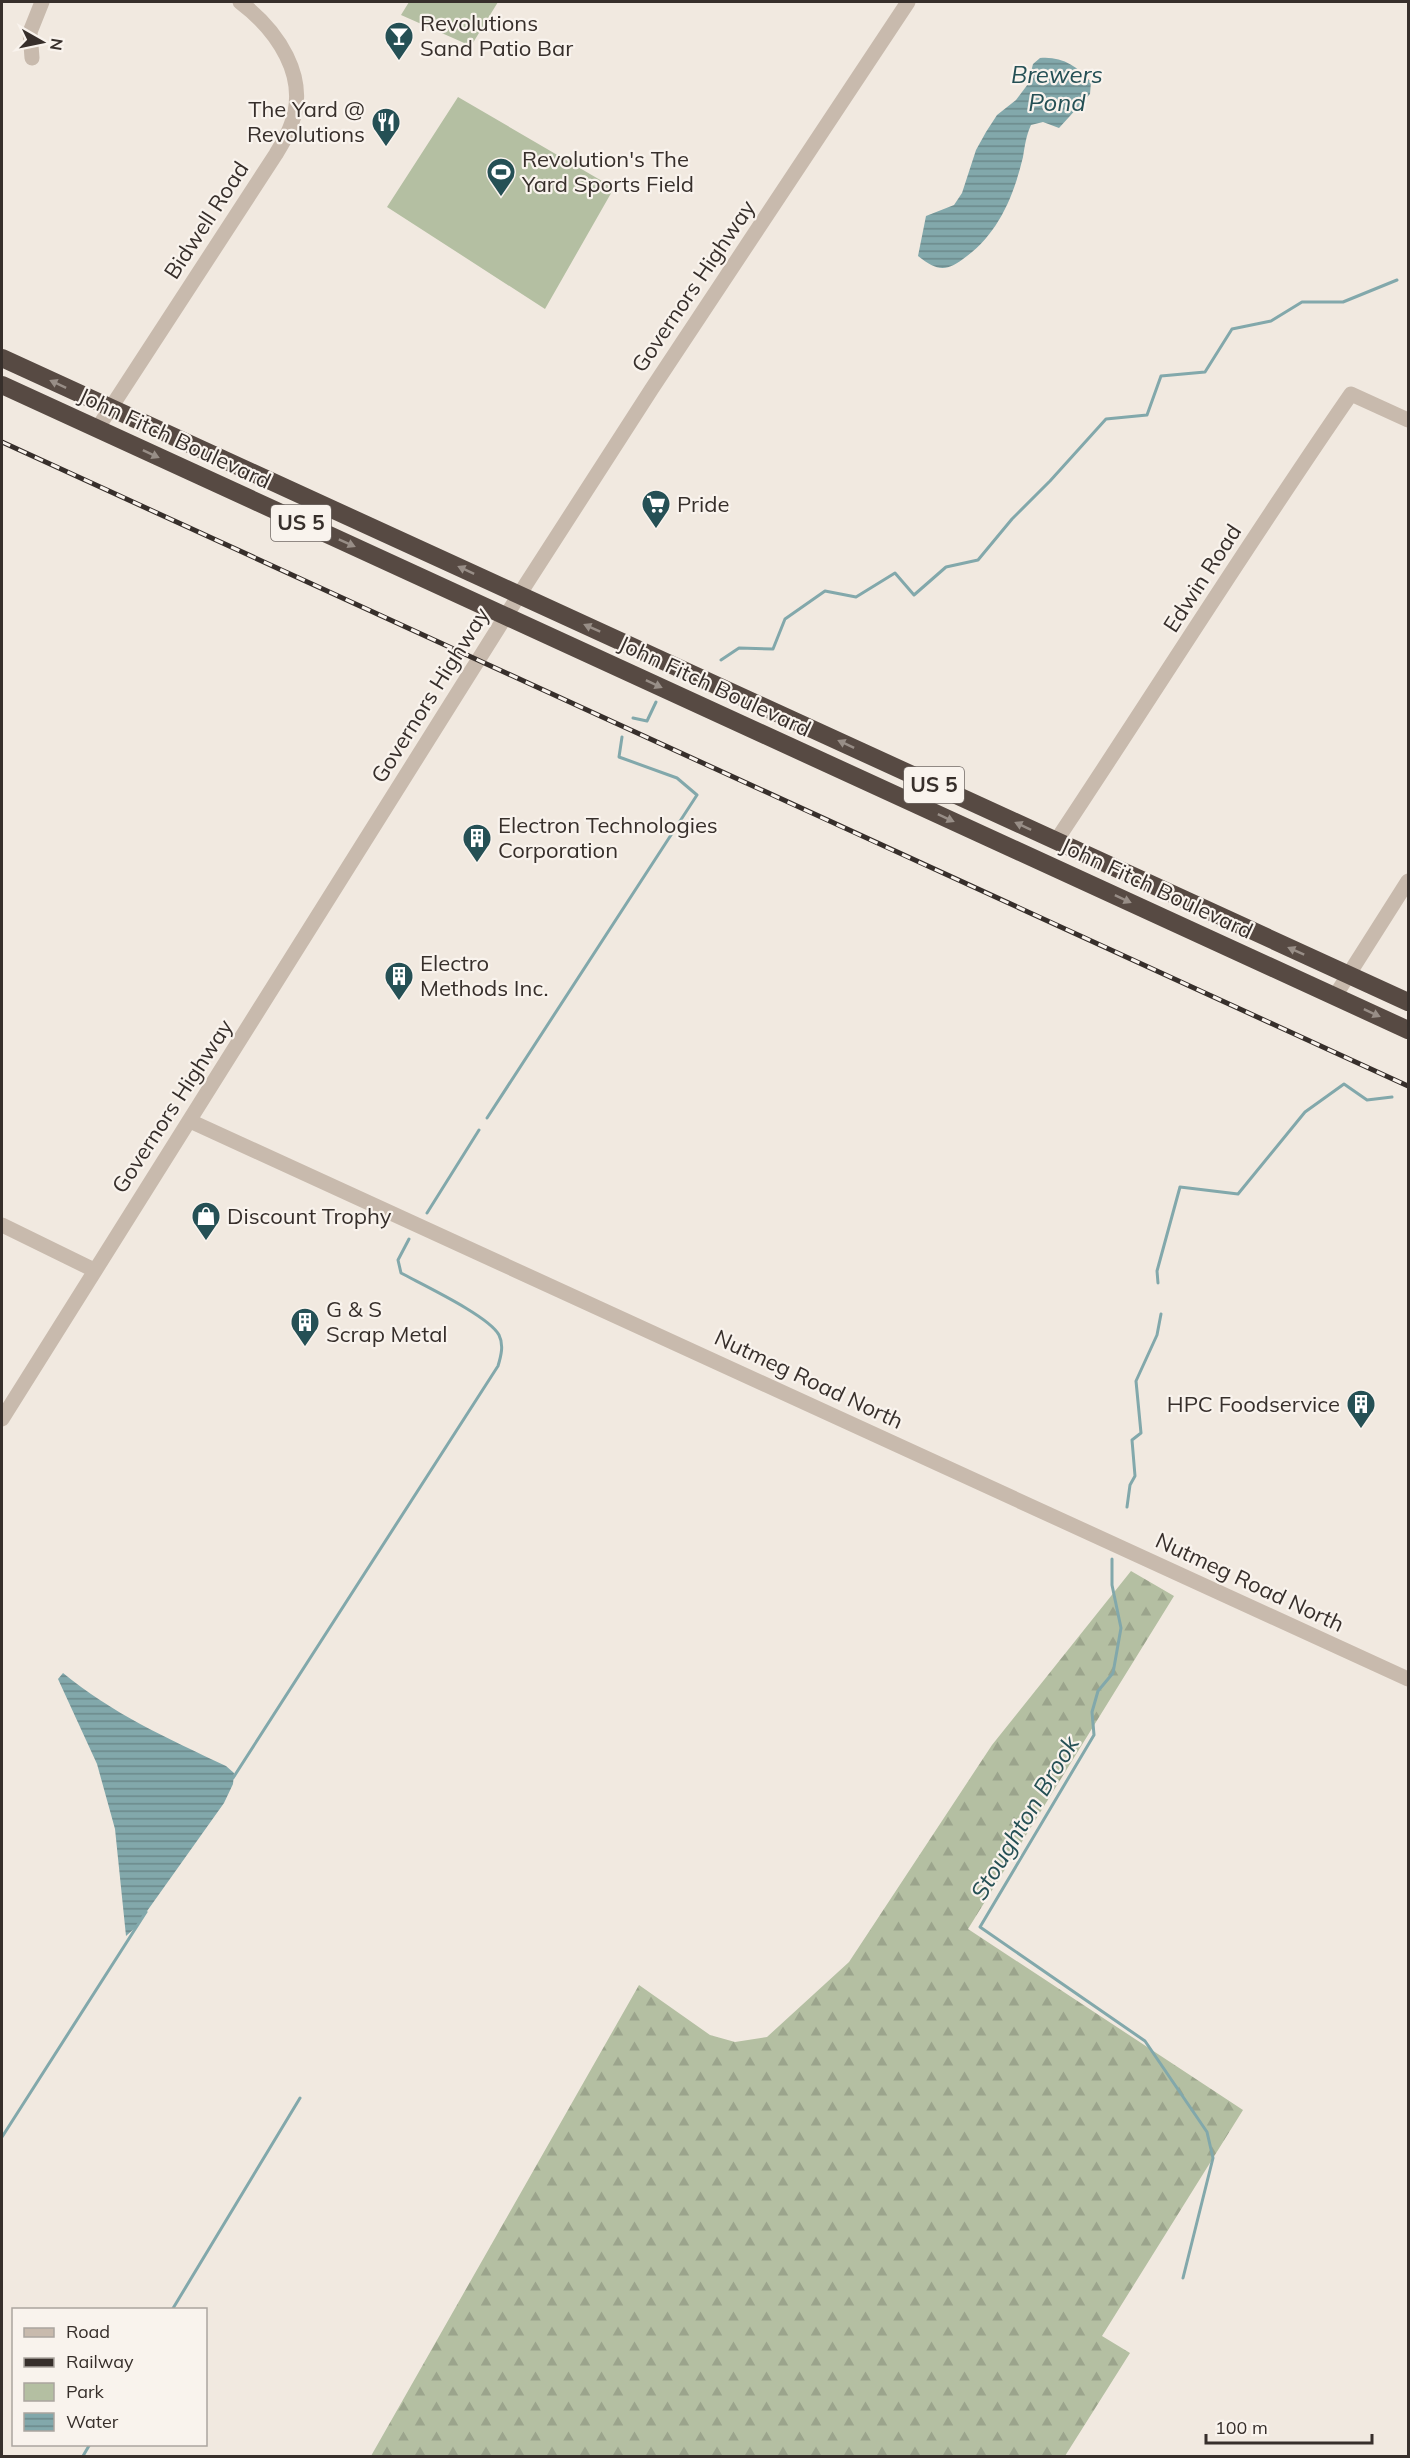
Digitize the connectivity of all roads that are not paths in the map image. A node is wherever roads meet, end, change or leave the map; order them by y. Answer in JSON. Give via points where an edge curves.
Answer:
{"nodes":[{"id":1,"x":42,"y":2,"type":"edge"},
{"id":2,"x":240,"y":2,"type":"edge"},
{"id":3,"x":908,"y":2,"type":"edge"},
{"id":4,"x":32,"y":58,"type":"dead end"},
{"id":5,"x":2,"y":358,"type":"edge"},
{"id":6,"x":2,"y":385,"type":"edge"},
{"id":7,"x":111,"y":408,"type":"junction"},
{"id":8,"x":1408,"y":420,"type":"edge"},
{"id":9,"x":98,"y":429,"type":"junction"},
{"id":10,"x":519,"y":595,"type":"junction"},
{"id":11,"x":506,"y":616,"type":"junction"},
{"id":12,"x":1056,"y":841,"type":"junction"},
{"id":13,"x":1408,"y":881,"type":"edge"},
{"id":14,"x":1349,"y":975,"type":"junction"},
{"id":15,"x":1335,"y":996,"type":"junction"},
{"id":16,"x":1408,"y":1002,"type":"edge"},
{"id":17,"x":1408,"y":1030,"type":"edge"},
{"id":18,"x":190,"y":1121,"type":"junction"},
{"id":19,"x":2,"y":1226,"type":"edge"},
{"id":20,"x":94,"y":1270,"type":"junction"},
{"id":21,"x":2,"y":1419,"type":"edge"},
{"id":22,"x":1408,"y":1679,"type":"edge"}],
"edges":[{"from":1,"to":4,"type":"street","via":[[30,32]]},
{"from":2,"to":7,"type":"street","name":"Bidwell Road","via":[[276,37],[290,62],[298,96],[292,125]]},
{"from":3,"to":10,"type":"street","name":"Governors Highway"},
{"from":7,"to":5,"type":"highway","name":"John Fitch Boulevard","number":"US 5","one_way":true},
{"from":6,"to":9,"type":"highway","name":"John Fitch Boulevard","number":"US 5"},
{"from":7,"to":9,"type":"street","name":"Bidwell Road"},
{"from":10,"to":7,"type":"highway","name":"John Fitch Boulevard","number":"US 5","one_way":true},
{"from":8,"to":12,"type":"street","name":"Edwin Road","via":[[1351,394]]},
{"from":9,"to":11,"type":"highway","name":"John Fitch Boulevard","number":"US 5","one_way":true},
{"from":10,"to":11,"type":"street","name":"Governors Highway"},
{"from":12,"to":10,"type":"highway","name":"John Fitch Boulevard","number":"US 5","one_way":true},
{"from":11,"to":15,"type":"highway","name":"John Fitch Boulevard","number":"US 5","one_way":true},
{"from":11,"to":18,"type":"street","name":"Governors Highway"},
{"from":14,"to":12,"type":"highway","name":"John Fitch Boulevard","number":"US 5","one_way":true},
{"from":13,"to":14,"type":"street"},
{"from":14,"to":15,"type":"street"},
{"from":14,"to":16,"type":"highway","name":"John Fitch Boulevard","number":"US 5"},
{"from":15,"to":17,"type":"highway","name":"John Fitch Boulevard","number":"US 5","one_way":true},
{"from":18,"to":20,"type":"street","name":"Governors Highway"},
{"from":18,"to":22,"type":"street","name":"Nutmeg Road North"},
{"from":19,"to":20,"type":"street"},
{"from":20,"to":21,"type":"street","name":"Governors Highway"}]}
